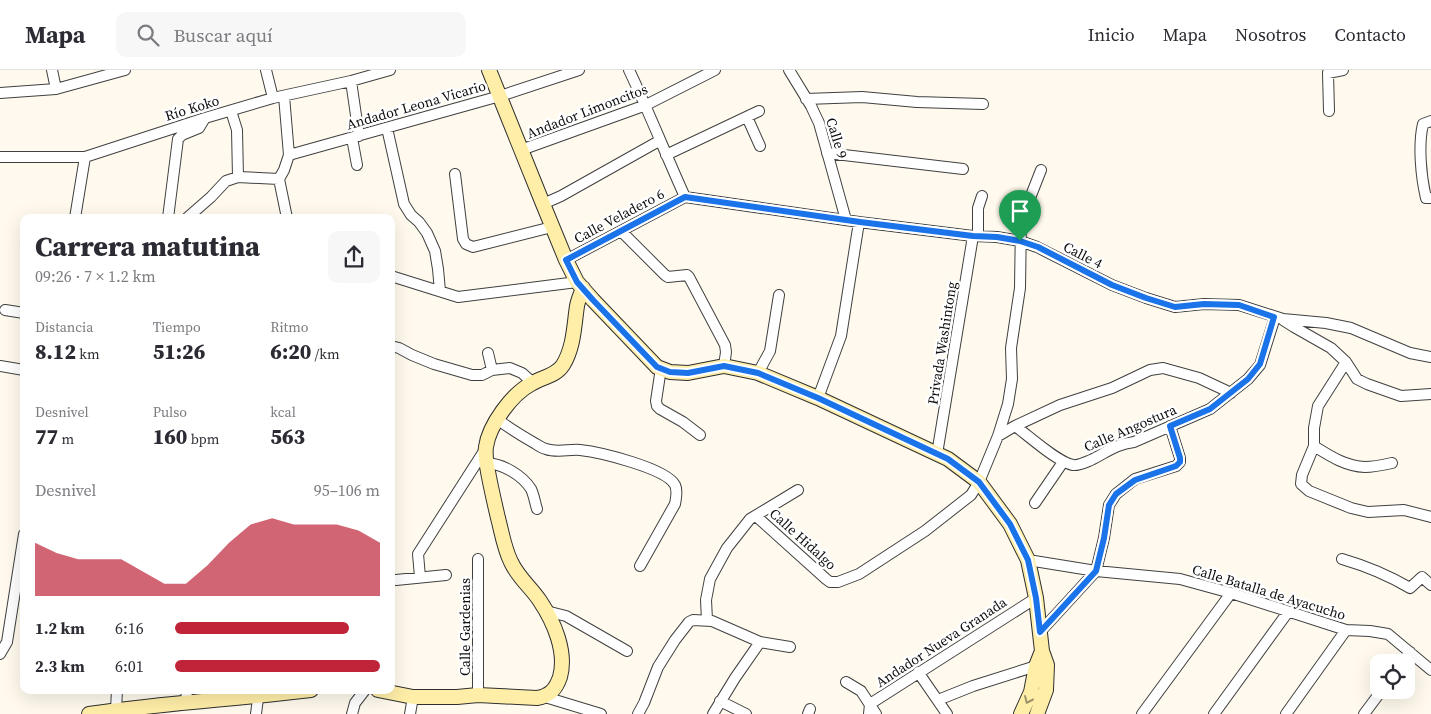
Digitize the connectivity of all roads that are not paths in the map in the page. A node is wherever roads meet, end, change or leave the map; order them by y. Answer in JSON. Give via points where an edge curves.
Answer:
{"nodes":[{"id":1,"x":52,"y":70,"type":"edge"},
{"id":2,"x":125,"y":70,"type":"edge"},
{"id":3,"x":266,"y":70,"type":"edge"},
{"id":4,"x":390,"y":70,"type":"edge"},
{"id":5,"x":490,"y":70,"type":"edge"},
{"id":6,"x":579,"y":70,"type":"edge"},
{"id":7,"x":629,"y":70,"type":"edge"},
{"id":8,"x":715,"y":70,"type":"edge"},
{"id":9,"x":788,"y":70,"type":"edge"},
{"id":10,"x":1342,"y":70,"type":"edge"},
{"id":11,"x":352,"y":81,"type":"junction"},
{"id":12,"x":56,"y":89,"type":"junction"},
{"id":13,"x":0,"y":93,"type":"edge"},
{"id":14,"x":284,"y":96,"type":"junction"},
{"id":15,"x":500,"y":96,"type":"junction"},
{"id":16,"x":273,"y":98,"type":"junction"},
{"id":17,"x":806,"y":99,"type":"junction"},
{"id":18,"x":983,"y":104,"type":"dead end"},
{"id":19,"x":646,"y":105,"type":"junction"},
{"id":20,"x":232,"y":110,"type":"junction"},
{"id":21,"x":759,"y":111,"type":"dead end"},
{"id":22,"x":1329,"y":111,"type":"dead end"},
{"id":23,"x":747,"y":117,"type":"junction"},
{"id":24,"x":205,"y":118,"type":"junction"},
{"id":25,"x":1427,"y":123,"type":"edge"},
{"id":26,"x":387,"y":128,"type":"junction"},
{"id":27,"x":356,"y":137,"type":"junction"},
{"id":28,"x":659,"y":141,"type":"junction"},
{"id":29,"x":760,"y":146,"type":"dead end"},
{"id":30,"x":522,"y":150,"type":"junction"},
{"id":31,"x":827,"y":152,"type":"junction"},
{"id":32,"x":289,"y":155,"type":"junction"},
{"id":33,"x":666,"y":155,"type":"junction"},
{"id":34,"x":0,"y":157,"type":"edge"},
{"id":35,"x":85,"y":157,"type":"junction"},
{"id":36,"x":357,"y":165,"type":"dead end"},
{"id":37,"x":963,"y":168,"type":"dead end"},
{"id":38,"x":1041,"y":170,"type":"dead end"},
{"id":39,"x":455,"y":174,"type":"dead end"},
{"id":40,"x":238,"y":177,"type":"junction"},
{"id":41,"x":279,"y":179,"type":"junction"},
{"id":42,"x":982,"y":196,"type":"dead end"},
{"id":43,"x":685,"y":197,"type":"junction"},
{"id":44,"x":1428,"y":198,"type":"edge"},
{"id":45,"x":543,"y":204,"type":"junction"},
{"id":46,"x":76,"y":214,"type":"edge"},
{"id":47,"x":169,"y":214,"type":"edge"},
{"id":48,"x":192,"y":214,"type":"edge"},
{"id":49,"x":286,"y":214,"type":"edge"},
{"id":50,"x":846,"y":220,"type":"junction"},
{"id":51,"x":860,"y":222,"type":"junction"},
{"id":52,"x":552,"y":227,"type":"junction"},
{"id":53,"x":622,"y":231,"type":"junction"},
{"id":54,"x":976,"y":236,"type":"junction"},
{"id":55,"x":1020,"y":241,"type":"junction"},
{"id":56,"x":566,"y":260,"type":"junction"},
{"id":57,"x":395,"y":277,"type":"edge"},
{"id":58,"x":580,"y":285,"type":"junction"},
{"id":59,"x":440,"y":291,"type":"junction"},
{"id":60,"x":779,"y":295,"type":"dead end"},
{"id":61,"x":5,"y":310,"type":"dead end"},
{"id":62,"x":20,"y":312,"type":"edge"},
{"id":63,"x":1279,"y":318,"type":"junction"},
{"id":64,"x":395,"y":346,"type":"edge"},
{"id":65,"x":488,"y":353,"type":"dead end"},
{"id":66,"x":1431,"y":357,"type":"edge"},
{"id":67,"x":1346,"y":362,"type":"junction"},
{"id":68,"x":0,"y":366,"type":"edge"},
{"id":69,"x":724,"y":366,"type":"junction"},
{"id":70,"x":661,"y":368,"type":"junction"},
{"id":71,"x":20,"y":369,"type":"edge"},
{"id":72,"x":492,"y":370,"type":"junction"},
{"id":73,"x":758,"y":373,"type":"junction"},
{"id":74,"x":533,"y":382,"type":"junction"},
{"id":75,"x":1231,"y":393,"type":"junction"},
{"id":76,"x":1431,"y":394,"type":"edge"},
{"id":77,"x":818,"y":398,"type":"junction"},
{"id":78,"x":497,"y":419,"type":"junction"},
{"id":79,"x":1015,"y":426,"type":"junction"},
{"id":80,"x":1170,"y":426,"type":"junction"},
{"id":81,"x":700,"y":435,"type":"dead end"},
{"id":82,"x":998,"y":436,"type":"junction"},
{"id":83,"x":1314,"y":446,"type":"junction"},
{"id":84,"x":486,"y":447,"type":"junction"},
{"id":85,"x":937,"y":454,"type":"junction"},
{"id":86,"x":1063,"y":462,"type":"junction"},
{"id":87,"x":1392,"y":463,"type":"dead end"},
{"id":88,"x":487,"y":464,"type":"junction"},
{"id":89,"x":982,"y":486,"type":"junction"},
{"id":90,"x":798,"y":490,"type":"dead end"},
{"id":91,"x":1035,"y":503,"type":"dead end"},
{"id":92,"x":537,"y":509,"type":"dead end"},
{"id":93,"x":756,"y":516,"type":"junction"},
{"id":94,"x":1431,"y":516,"type":"edge"},
{"id":95,"x":20,"y":559,"type":"edge"},
{"id":96,"x":478,"y":559,"type":"dead end"},
{"id":97,"x":1342,"y":559,"type":"dead end"},
{"id":98,"x":1028,"y":560,"type":"junction"},
{"id":99,"x":640,"y":566,"type":"dead end"},
{"id":100,"x":1096,"y":571,"type":"junction"},
{"id":101,"x":446,"y":574,"type":"dead end"},
{"id":102,"x":420,"y":577,"type":"junction"},
{"id":103,"x":396,"y":580,"type":"dead end"},
{"id":104,"x":1431,"y":585,"type":"edge"},
{"id":105,"x":1231,"y":593,"type":"junction"},
{"id":106,"x":1036,"y":598,"type":"junction"},
{"id":107,"x":546,"y":611,"type":"junction"},
{"id":108,"x":1288,"y":612,"type":"junction"},
{"id":109,"x":707,"y":620,"type":"junction"},
{"id":110,"x":1346,"y":630,"type":"junction"},
{"id":111,"x":1040,"y":632,"type":"junction"},
{"id":112,"x":760,"y":642,"type":"junction"},
{"id":113,"x":790,"y":647,"type":"dead end"},
{"id":114,"x":627,"y":652,"type":"dead end"},
{"id":115,"x":1410,"y":652,"type":"joint"},
{"id":116,"x":0,"y":654,"type":"edge"},
{"id":117,"x":1042,"y":666,"type":"junction"},
{"id":118,"x":1431,"y":670,"type":"edge"},
{"id":119,"x":918,"y":672,"type":"junction"},
{"id":120,"x":846,"y":682,"type":"dead end"},
{"id":121,"x":395,"y":693,"type":"edge"},
{"id":122,"x":117,"y":694,"type":"edge"},
{"id":123,"x":235,"y":694,"type":"edge"},
{"id":124,"x":259,"y":694,"type":"edge"},
{"id":125,"x":362,"y":694,"type":"edge"},
{"id":126,"x":478,"y":695,"type":"junction"},
{"id":127,"x":187,"y":696,"type":"edge"},
{"id":128,"x":413,"y":697,"type":"junction"},
{"id":129,"x":545,"y":697,"type":"junction"},
{"id":130,"x":1375,"y":699,"type":"edge"},
{"id":131,"x":938,"y":700,"type":"junction"},
{"id":132,"x":720,"y":701,"type":"junction"},
{"id":133,"x":869,"y":709,"type":"edge"},
{"id":134,"x":116,"y":710,"type":"junction"},
{"id":135,"x":164,"y":710,"type":"edge"},
{"id":136,"x":89,"y":714,"type":"edge"},
{"id":137,"x":256,"y":714,"type":"edge"},
{"id":138,"x":352,"y":714,"type":"edge"},
{"id":139,"x":410,"y":714,"type":"edge"},
{"id":140,"x":600,"y":714,"type":"edge"},
{"id":141,"x":638,"y":714,"type":"edge"},
{"id":142,"x":713,"y":714,"type":"edge"},
{"id":143,"x":746,"y":714,"type":"edge"},
{"id":144,"x":876,"y":714,"type":"edge"},
{"id":145,"x":947,"y":714,"type":"edge"},
{"id":146,"x":1021,"y":714,"type":"edge"},
{"id":147,"x":1037,"y":714,"type":"edge"},
{"id":148,"x":1142,"y":714,"type":"edge"},
{"id":149,"x":1214,"y":714,"type":"edge"},
{"id":150,"x":1286,"y":714,"type":"edge"},
{"id":151,"x":1364,"y":714,"type":"edge"}],
"edges":[{"from":1,"to":12,"type":"street"},
{"from":2,"to":12,"type":"street"},
{"from":3,"to":16,"type":"street"},
{"from":4,"to":11,"type":"street","name":"Río Koko"},
{"from":5,"to":15,"type":"main road"},
{"from":6,"to":15,"type":"street","name":"Andador Leona Vicario"},
{"from":7,"to":19,"type":"street"},
{"from":8,"to":19,"type":"street","name":"Andador Limoncitos"},
{"from":9,"to":17,"type":"street","name":"Calle 9"},
{"from":10,"to":22,"type":"street","via":[[1328,73]]},
{"from":11,"to":14,"type":"street","name":"Río Koko"},
{"from":11,"to":27,"type":"street"},
{"from":12,"to":13,"type":"street"},
{"from":14,"to":16,"type":"street","name":"Río Koko"},
{"from":14,"to":32,"type":"street"},
{"from":15,"to":26,"type":"street","name":"Andador Leona Vicario"},
{"from":15,"to":30,"type":"main road"},
{"from":16,"to":20,"type":"street","name":"Río Koko"},
{"from":17,"to":18,"type":"street","via":[[862,97]]},
{"from":17,"to":31,"type":"street","name":"Calle 9","via":[[819,123]]},
{"from":19,"to":28,"type":"street"},
{"from":19,"to":30,"type":"street","name":"Andador Limoncitos"},
{"from":20,"to":24,"type":"street","name":"Río Koko"},
{"from":20,"to":40,"type":"street","via":[[237,130]]},
{"from":21,"to":23,"type":"street"},
{"from":23,"to":29,"type":"street"},
{"from":23,"to":33,"type":"street"},
{"from":24,"to":35,"type":"street","name":"Río Koko"},
{"from":24,"to":47,"type":"street","via":[[199,128],[178,139]]},
{"from":25,"to":44,"type":"street","via":[[1422,131],[1421,164]]},
{"from":26,"to":27,"type":"street","name":"Andador Leona Vicario"},
{"from":26,"to":59,"type":"street","via":[[404,204],[427,233],[435,251]]},
{"from":27,"to":32,"type":"street","name":"Andador Leona Vicario"},
{"from":27,"to":36,"type":"street"},
{"from":28,"to":33,"type":"street"},
{"from":28,"to":45,"type":"street"},
{"from":30,"to":45,"type":"main road"},
{"from":31,"to":37,"type":"street"},
{"from":31,"to":50,"type":"street","name":"Calle 9"},
{"from":32,"to":41,"type":"street"},
{"from":33,"to":43,"type":"street"},
{"from":34,"to":35,"type":"street","name":"Río Koko"},
{"from":35,"to":46,"type":"street"},
{"from":38,"to":55,"type":"street","via":[[1020,221]]},
{"from":39,"to":52,"type":"street","via":[[466,244],[473,247]]},
{"from":40,"to":41,"type":"street"},
{"from":40,"to":48,"type":"street","via":[[226,181]]},
{"from":41,"to":49,"type":"street"},
{"from":42,"to":54,"type":"street","name":"Privada Washintong"},
{"from":43,"to":50,"type":"street","name":"Calle 4"},
{"from":43,"to":53,"type":"street","name":"Calle Veladero 6"},
{"from":45,"to":52,"type":"main road"},
{"from":50,"to":51,"type":"street","name":"Calle 4"},
{"from":51,"to":54,"type":"street","name":"Calle 4"},
{"from":51,"to":77,"type":"street","via":[[841,336]]},
{"from":52,"to":56,"type":"main road"},
{"from":53,"to":56,"type":"street","name":"Calle Veladero 6"},
{"from":53,"to":69,"type":"street","via":[[665,275],[689,277],[725,345]]},
{"from":54,"to":55,"type":"street","name":"Calle 4"},
{"from":54,"to":85,"type":"street","name":"Privada Washintong"},
{"from":55,"to":63,"type":"street","name":"Calle 4","via":[[1112,285],[1175,307],[1239,305]]},
{"from":55,"to":82,"type":"street","via":[[1020,288],[1011,348],[1012,379]]},
{"from":56,"to":58,"type":"main road"},
{"from":57,"to":59,"type":"street"},
{"from":58,"to":59,"type":"street","via":[[458,297]]},
{"from":58,"to":70,"type":"main road"},
{"from":58,"to":74,"type":"main road","via":[[570,354],[561,368]]},
{"from":60,"to":73,"type":"street","via":[[770,351]]},
{"from":61,"to":62,"type":"street"},
{"from":63,"to":66,"type":"street","name":"Calle 4","via":[[1351,328],[1410,353]]},
{"from":63,"to":67,"type":"street","via":[[1331,348]]},
{"from":63,"to":75,"type":"street","name":"Calle Angostura","via":[[1260,364]]},
{"from":64,"to":72,"type":"street","via":[[434,364],[472,375]]},
{"from":65,"to":72,"type":"street"},
{"from":67,"to":76,"type":"street","via":[[1357,379],[1367,384],[1401,396]]},
{"from":67,"to":83,"type":"street","via":[[1318,406]]},
{"from":68,"to":71,"type":"street"},
{"from":69,"to":70,"type":"main road","via":[[688,373]]},
{"from":69,"to":73,"type":"main road"},
{"from":70,"to":81,"type":"street","via":[[657,406]]},
{"from":72,"to":74,"type":"street","via":[[510,368]]},
{"from":73,"to":77,"type":"main road"},
{"from":74,"to":78,"type":"main road","via":[[520,391]]},
{"from":75,"to":79,"type":"street","via":[[1199,378],[1163,368],[1150,370],[1112,388],[1060,405]]},
{"from":75,"to":80,"type":"street","name":"Calle Angostura","via":[[1210,409]]},
{"from":77,"to":85,"type":"main road"},
{"from":78,"to":84,"type":"main road"},
{"from":78,"to":99,"type":"street","via":[[546,450],[577,449],[640,464],[675,484],[675,504]]},
{"from":79,"to":82,"type":"street"},
{"from":79,"to":86,"type":"street"},
{"from":80,"to":86,"type":"street","name":"Calle Angostura","via":[[1134,442],[1110,448],[1075,466]]},
{"from":80,"to":100,"type":"street","via":[[1180,462],[1135,480],[1116,494],[1109,505]]},
{"from":82,"to":89,"type":"street"},
{"from":83,"to":87,"type":"street","via":[[1349,465],[1366,467]]},
{"from":83,"to":94,"type":"street","via":[[1302,475],[1301,484],[1309,490],[1368,512],[1404,510]]},
{"from":84,"to":88,"type":"main road"},
{"from":84,"to":102,"type":"street","via":[[418,554]]},
{"from":85,"to":89,"type":"main road"},
{"from":86,"to":91,"type":"street"},
{"from":88,"to":92,"type":"street","via":[[504,466],[522,479],[531,489]]},
{"from":88,"to":107,"type":"main road","via":[[510,561]]},
{"from":89,"to":93,"type":"street","name":"Calle Hidalgo","via":[[925,530],[859,574],[838,582],[826,579]]},
{"from":89,"to":98,"type":"main road","via":[[1010,524]]},
{"from":90,"to":93,"type":"street"},
{"from":93,"to":109,"type":"street","via":[[727,548],[710,580]]},
{"from":95,"to":116,"type":"street","via":[[7,642]]},
{"from":96,"to":126,"type":"street","name":"Calle Gardenias"},
{"from":97,"to":104,"type":"street","via":[[1368,567],[1410,588],[1422,577]]},
{"from":98,"to":100,"type":"street","name":"Calle Batalla de Ayacucho"},
{"from":98,"to":106,"type":"main road"},
{"from":100,"to":105,"type":"street","name":"Calle Batalla de Ayacucho","via":[[1180,579]]},
{"from":100,"to":111,"type":"street"},
{"from":101,"to":102,"type":"street"},
{"from":102,"to":103,"type":"street"},
{"from":105,"to":108,"type":"street","name":"Calle Batalla de Ayacucho"},
{"from":105,"to":148,"type":"street"},
{"from":106,"to":111,"type":"main road"},
{"from":106,"to":119,"type":"street","name":"Andador Nueva Granada"},
{"from":107,"to":114,"type":"street","via":[[566,616]]},
{"from":107,"to":129,"type":"main road","via":[[555,630],[562,661],[558,682],[552,693]]},
{"from":108,"to":110,"type":"street","name":"Calle Batalla de Ayacucho"},
{"from":108,"to":149,"type":"street"},
{"from":109,"to":112,"type":"street"},
{"from":109,"to":141,"type":"street","via":[[689,622],[675,640],[658,667]]},
{"from":110,"to":115,"type":"street","name":"Calle Batalla de Ayacucho","via":[[1388,634]]},
{"from":110,"to":150,"type":"street"},
{"from":111,"to":117,"type":"main road"},
{"from":112,"to":113,"type":"street"},
{"from":112,"to":132,"type":"street"},
{"from":115,"to":118,"type":"street","name":"Calle Batalla de Ayacucho"},
{"from":117,"to":131,"type":"street"},
{"from":117,"to":146,"type":"main road","one_way":true},
{"from":117,"to":147,"type":"main road","via":[[1046,690]]},
{"from":119,"to":131,"type":"street"},
{"from":119,"to":133,"type":"street","name":"Andador Nueva Granada"},
{"from":120,"to":133,"type":"street","via":[[861,692]]},
{"from":121,"to":128,"type":"main road"},
{"from":122,"to":134,"type":"street"},
{"from":123,"to":127,"type":"main road"},
{"from":124,"to":137,"type":"street"},
{"from":125,"to":138,"type":"street"},
{"from":126,"to":128,"type":"main road"},
{"from":126,"to":129,"type":"main road"},
{"from":127,"to":135,"type":"main road"},
{"from":128,"to":139,"type":"street"},
{"from":129,"to":140,"type":"street"},
{"from":130,"to":151,"type":"street"},
{"from":131,"to":145,"type":"street"},
{"from":132,"to":142,"type":"street"},
{"from":132,"to":143,"type":"street"},
{"from":133,"to":144,"type":"street"},
{"from":134,"to":135,"type":"main road"},
{"from":134,"to":136,"type":"main road"}]}
